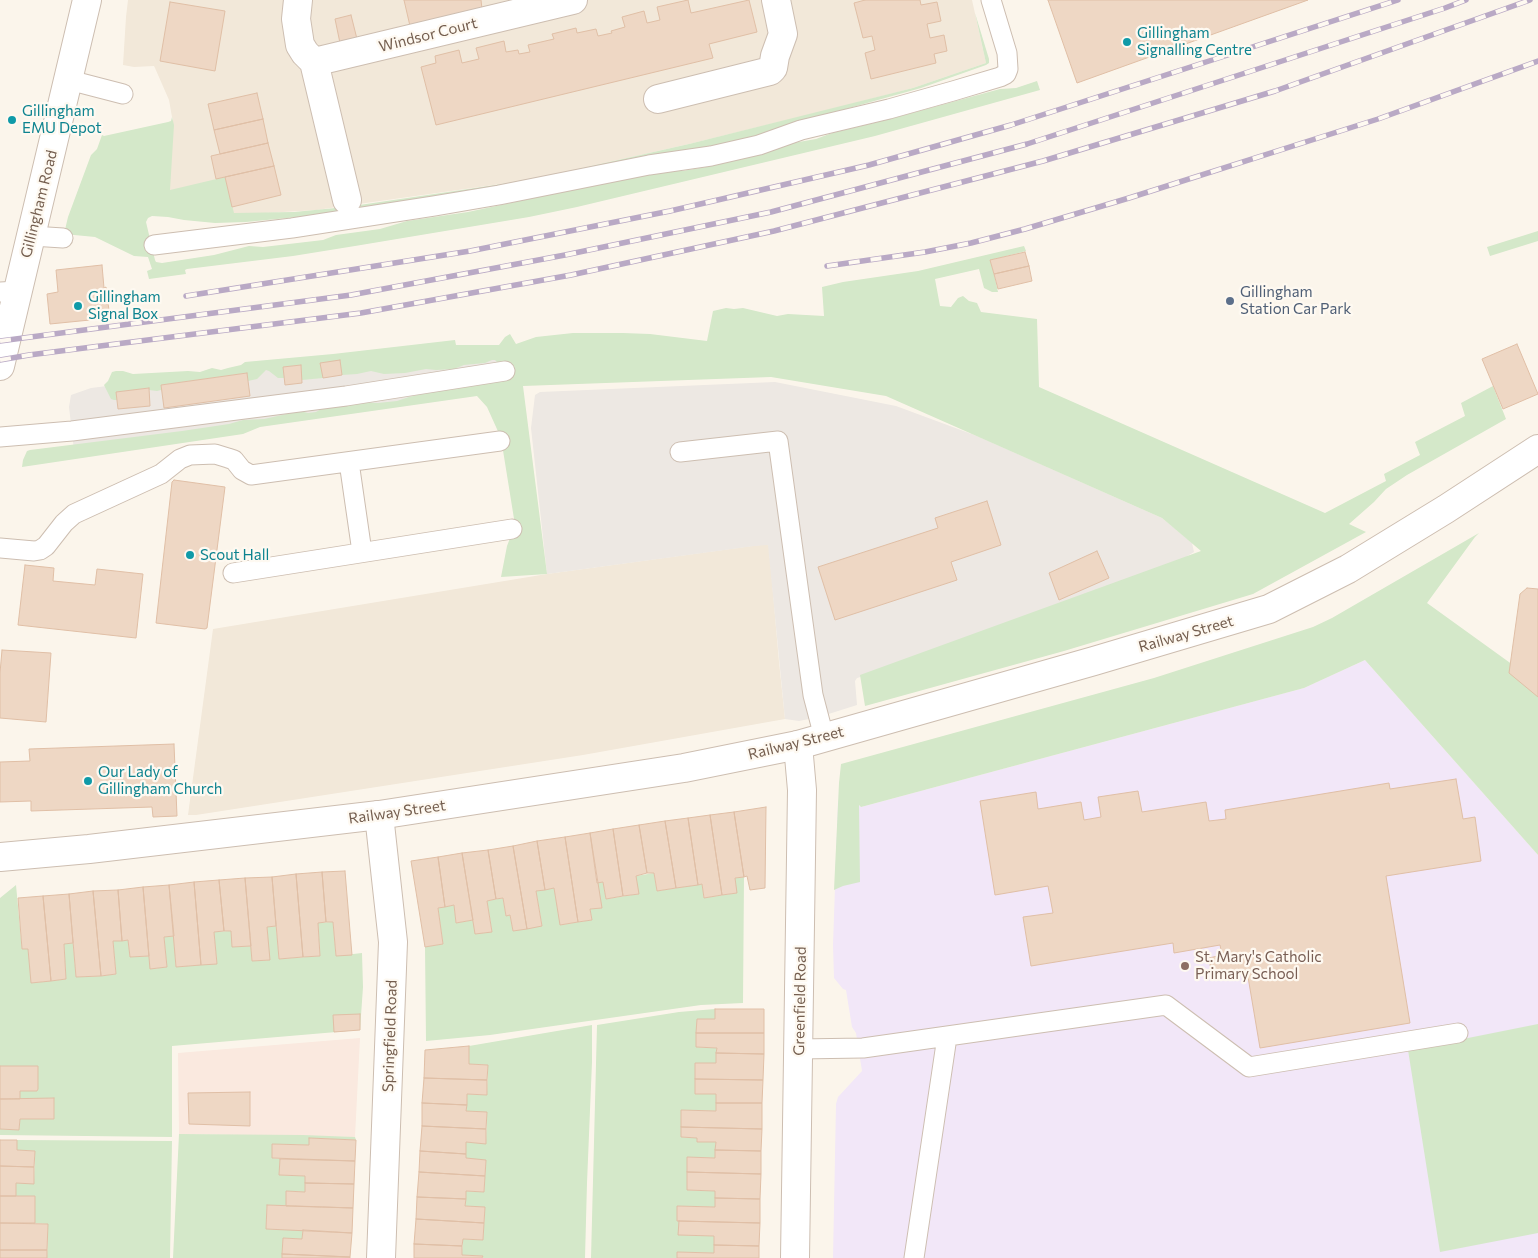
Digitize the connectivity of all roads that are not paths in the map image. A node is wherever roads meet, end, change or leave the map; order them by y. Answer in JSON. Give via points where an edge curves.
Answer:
{"nodes":[{"id":1,"x":87,"y":0,"type":"edge"},
{"id":2,"x":298,"y":0,"type":"edge"},
{"id":3,"x":573,"y":0,"type":"edge"},
{"id":4,"x":776,"y":0,"type":"edge"},
{"id":5,"x":992,"y":0,"type":"edge"},
{"id":6,"x":542,"y":4,"type":"edge"},
{"id":7,"x":314,"y":62,"type":"junction"},
{"id":8,"x":68,"y":80,"type":"junction"},
{"id":9,"x":123,"y":94,"type":"dead end"},
{"id":10,"x":658,"y":99,"type":"dead end"},
{"id":11,"x":347,"y":200,"type":"dead end"},
{"id":12,"x":32,"y":236,"type":"junction"},
{"id":13,"x":62,"y":238,"type":"dead end"},
{"id":14,"x":154,"y":245,"type":"dead end"},
{"id":15,"x":9,"y":292,"type":"edge"},
{"id":16,"x":0,"y":366,"type":"edge"},
{"id":17,"x":505,"y":371,"type":"dead end"},
{"id":18,"x":0,"y":436,"type":"edge"},
{"id":19,"x":500,"y":441,"type":"dead end"},
{"id":20,"x":1538,"y":449,"type":"edge"},
{"id":21,"x":680,"y":452,"type":"dead end"},
{"id":22,"x":349,"y":462,"type":"junction"},
{"id":23,"x":512,"y":529,"type":"dead end"},
{"id":24,"x":0,"y":548,"type":"edge"},
{"id":25,"x":362,"y":552,"type":"junction"},
{"id":26,"x":232,"y":573,"type":"dead end"},
{"id":27,"x":824,"y":737,"type":"junction"},
{"id":28,"x":798,"y":745,"type":"junction"},
{"id":29,"x":379,"y":816,"type":"junction"},
{"id":30,"x":0,"y":857,"type":"edge"},
{"id":31,"x":1458,"y":1033,"type":"dead end"},
{"id":32,"x":947,"y":1037,"type":"junction"},
{"id":33,"x":799,"y":1049,"type":"junction"},
{"id":34,"x":382,"y":1258,"type":"edge"},
{"id":35,"x":795,"y":1258,"type":"edge"},
{"id":36,"x":914,"y":1258,"type":"edge"}],
"edges":[{"from":1,"to":8,"type":"street","name":"Gillingham Road"},
{"from":2,"to":7,"type":"street","via":[[296,19],[300,45]]},
{"from":3,"to":6,"type":"street","name":"Windsor Court"},
{"from":4,"to":10,"type":"street","via":[[783,36],[770,71]]},
{"from":5,"to":14,"type":"lane","via":[[1007,53],[1006,74],[953,91],[710,156],[424,208]]},
{"from":6,"to":7,"type":"street","name":"Windsor Court"},
{"from":7,"to":11,"type":"street"},
{"from":8,"to":9,"type":"lane"},
{"from":8,"to":12,"type":"street","name":"Gillingham Road"},
{"from":12,"to":13,"type":"lane"},
{"from":12,"to":15,"type":"street","name":"Gillingham Road"},
{"from":15,"to":16,"type":"street","name":"Gillingham Road"},
{"from":17,"to":18,"type":"lane","via":[[346,396],[72,431]]},
{"from":19,"to":22,"type":"lane"},
{"from":20,"to":27,"type":"street","name":"Railway Street","via":[[1348,569],[1268,609]]},
{"from":21,"to":27,"type":"lane","via":[[778,441],[813,695]]},
{"from":22,"to":24,"type":"lane","via":[[252,475],[228,458],[214,454],[190,455],[161,474],[74,514],[40,550]]},
{"from":22,"to":25,"type":"lane"},
{"from":23,"to":25,"type":"lane"},
{"from":25,"to":26,"type":"lane"},
{"from":27,"to":28,"type":"street","name":"Railway Street"},
{"from":28,"to":29,"type":"street","name":"Railway Street","via":[[684,768]]},
{"from":28,"to":33,"type":"street","name":"Greenfield Road","via":[[802,790]]},
{"from":29,"to":30,"type":"street","name":"Railway Street"},
{"from":29,"to":34,"type":"street","name":"Springfield Road","via":[[393,942]]},
{"from":31,"to":32,"type":"lane","via":[[1248,1067],[1166,1005]]},
{"from":32,"to":33,"type":"lane","via":[[863,1048]]},
{"from":32,"to":36,"type":"lane"},
{"from":33,"to":35,"type":"street","name":"Greenfield Road"}]}
